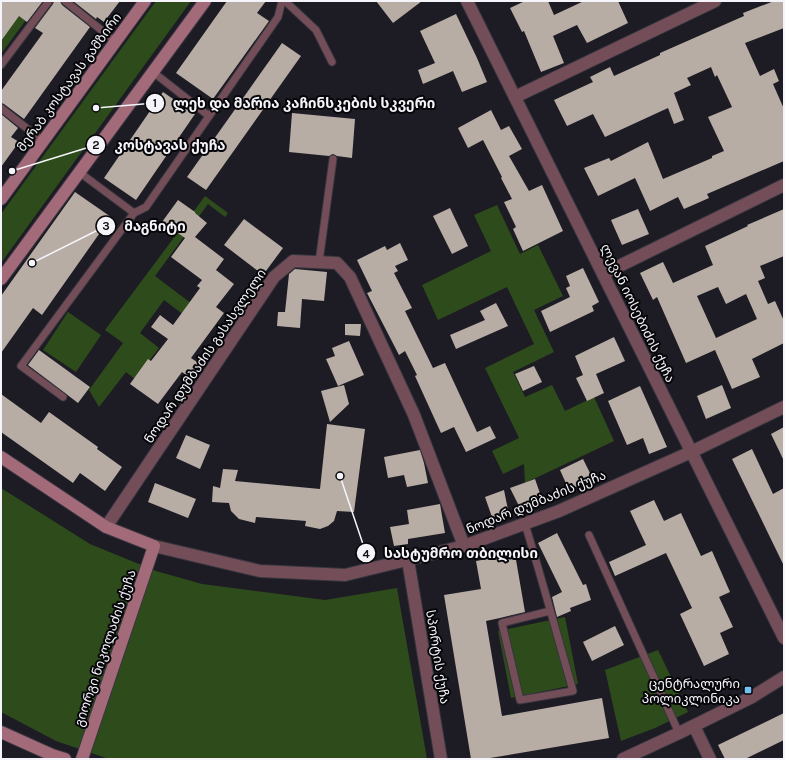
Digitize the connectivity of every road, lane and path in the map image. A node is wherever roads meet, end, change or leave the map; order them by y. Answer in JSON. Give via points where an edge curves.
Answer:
{"nodes":[{"id":1,"x":49,"y":1,"type":"edge"},
{"id":2,"x":64,"y":1,"type":"edge"},
{"id":3,"x":145,"y":1,"type":"edge"},
{"id":4,"x":205,"y":1,"type":"edge"},
{"id":5,"x":282,"y":1,"type":"edge"},
{"id":6,"x":285,"y":1,"type":"edge"},
{"id":7,"x":467,"y":1,"type":"edge"},
{"id":8,"x":715,"y":1,"type":"edge"},
{"id":9,"x":116,"y":41,"type":"junction"},
{"id":10,"x":332,"y":62,"type":"dead end"},
{"id":11,"x":1,"y":65,"type":"edge"},
{"id":12,"x":153,"y":72,"type":"junction"},
{"id":13,"x":515,"y":97,"type":"junction"},
{"id":14,"x":1,"y":108,"type":"edge"},
{"id":15,"x":209,"y":116,"type":"junction"},
{"id":16,"x":43,"y":141,"type":"junction"},
{"id":17,"x":333,"y":159,"type":"dead end"},
{"id":18,"x":79,"y":172,"type":"junction"},
{"id":19,"x":784,"y":185,"type":"edge"},
{"id":20,"x":1,"y":199,"type":"edge"},
{"id":21,"x":134,"y":213,"type":"junction"},
{"id":22,"x":319,"y":262,"type":"junction"},
{"id":23,"x":603,"y":274,"type":"junction"},
{"id":24,"x":1,"y":279,"type":"edge"},
{"id":25,"x":62,"y":398,"type":"dead end"},
{"id":26,"x":784,"y":406,"type":"edge"},
{"id":27,"x":692,"y":452,"type":"junction"},
{"id":28,"x":1,"y":457,"type":"edge"},
{"id":29,"x":525,"y":524,"type":"junction"},
{"id":30,"x":106,"y":527,"type":"junction"},
{"id":31,"x":589,"y":535,"type":"dead end"},
{"id":32,"x":154,"y":546,"type":"junction"},
{"id":33,"x":464,"y":546,"type":"junction"},
{"id":34,"x":408,"y":560,"type":"junction"},
{"id":35,"x":550,"y":611,"type":"junction"},
{"id":36,"x":784,"y":638,"type":"edge"},
{"id":37,"x":784,"y":677,"type":"edge"},
{"id":38,"x":694,"y":726,"type":"junction"},
{"id":39,"x":1,"y":732,"type":"edge"},
{"id":40,"x":679,"y":733,"type":"junction"},
{"id":41,"x":65,"y":759,"type":"edge"},
{"id":42,"x":82,"y":759,"type":"edge"},
{"id":43,"x":440,"y":759,"type":"edge"},
{"id":44,"x":623,"y":759,"type":"edge"},
{"id":45,"x":710,"y":759,"type":"edge"}],
"edges":[{"from":1,"to":11,"type":"lane"},
{"from":2,"to":9,"type":"lane"},
{"from":3,"to":9,"type":"street","name":"მერაბ კოსტავას გამზირი"},
{"from":4,"to":12,"type":"street"},
{"from":5,"to":15,"type":"lane","via":[[278,17]]},
{"from":6,"to":10,"type":"lane","via":[[316,30]]},
{"from":7,"to":13,"type":"street","name":"ლევან იოსებიძის ქუჩა"},
{"from":8,"to":13,"type":"street"},
{"from":9,"to":16,"type":"street","name":"მერაბ კოსტავას გამზირი"},
{"from":12,"to":15,"type":"lane"},
{"from":12,"to":18,"type":"street"},
{"from":13,"to":23,"type":"street","name":"ლევან იოსებიძის ქუჩა"},
{"from":14,"to":16,"type":"lane"},
{"from":15,"to":21,"type":"lane","via":[[146,207]]},
{"from":16,"to":20,"type":"street","name":"მერაბ კოსტავას გამზირი"},
{"from":17,"to":22,"type":"lane"},
{"from":18,"to":21,"type":"lane"},
{"from":18,"to":24,"type":"street"},
{"from":19,"to":23,"type":"street"},
{"from":21,"to":25,"type":"lane","via":[[21,366]]},
{"from":22,"to":30,"type":"street","name":"ნოდარ დუმბაძის გასასვლელი","via":[[293,261],[274,277]]},
{"from":22,"to":33,"type":"street","name":"ნოდარ დუმბაძის გასასვლელი","via":[[337,263],[350,277],[414,415]]},
{"from":23,"to":27,"type":"street","name":"ლევან იოსებიძის ქუჩა"},
{"from":26,"to":27,"type":"street","name":"ნოდარ დუმბაძის ქუჩა"},
{"from":27,"to":29,"type":"street","name":"ნოდარ დუმბაძის ქუჩა"},
{"from":27,"to":36,"type":"street","name":"ლევან იოსებიძის ქუჩა"},
{"from":28,"to":30,"type":"street","name":"ნოდარ დუმბაძის ქუჩა"},
{"from":29,"to":33,"type":"street","name":"ნოდარ დუმბაძის ქუჩა"},
{"from":29,"to":35,"type":"lane"},
{"from":30,"to":32,"type":"street","name":"ნოდარ დუმბაძის ქუჩა"},
{"from":31,"to":40,"type":"lane"},
{"from":32,"to":34,"type":"street","name":"ნოდარ დუმბაძის ქუჩა","via":[[260,571],[345,574]]},
{"from":32,"to":42,"type":"street","name":"გიორგი ნიკოლაძის ქუჩა"},
{"from":33,"to":34,"type":"street","name":"ნოდარ დუმბაძის ქუჩა"},
{"from":34,"to":43,"type":"street","name":"სპორტის ქუჩა"},
{"from":35,"to":35,"type":"lane","via":[[502,623],[520,700],[573,691]]},
{"from":37,"to":38,"type":"street","via":[[752,697]]},
{"from":38,"to":40,"type":"street"},
{"from":38,"to":45,"type":"street"},
{"from":39,"to":41,"type":"street"},
{"from":40,"to":44,"type":"street"}]}
